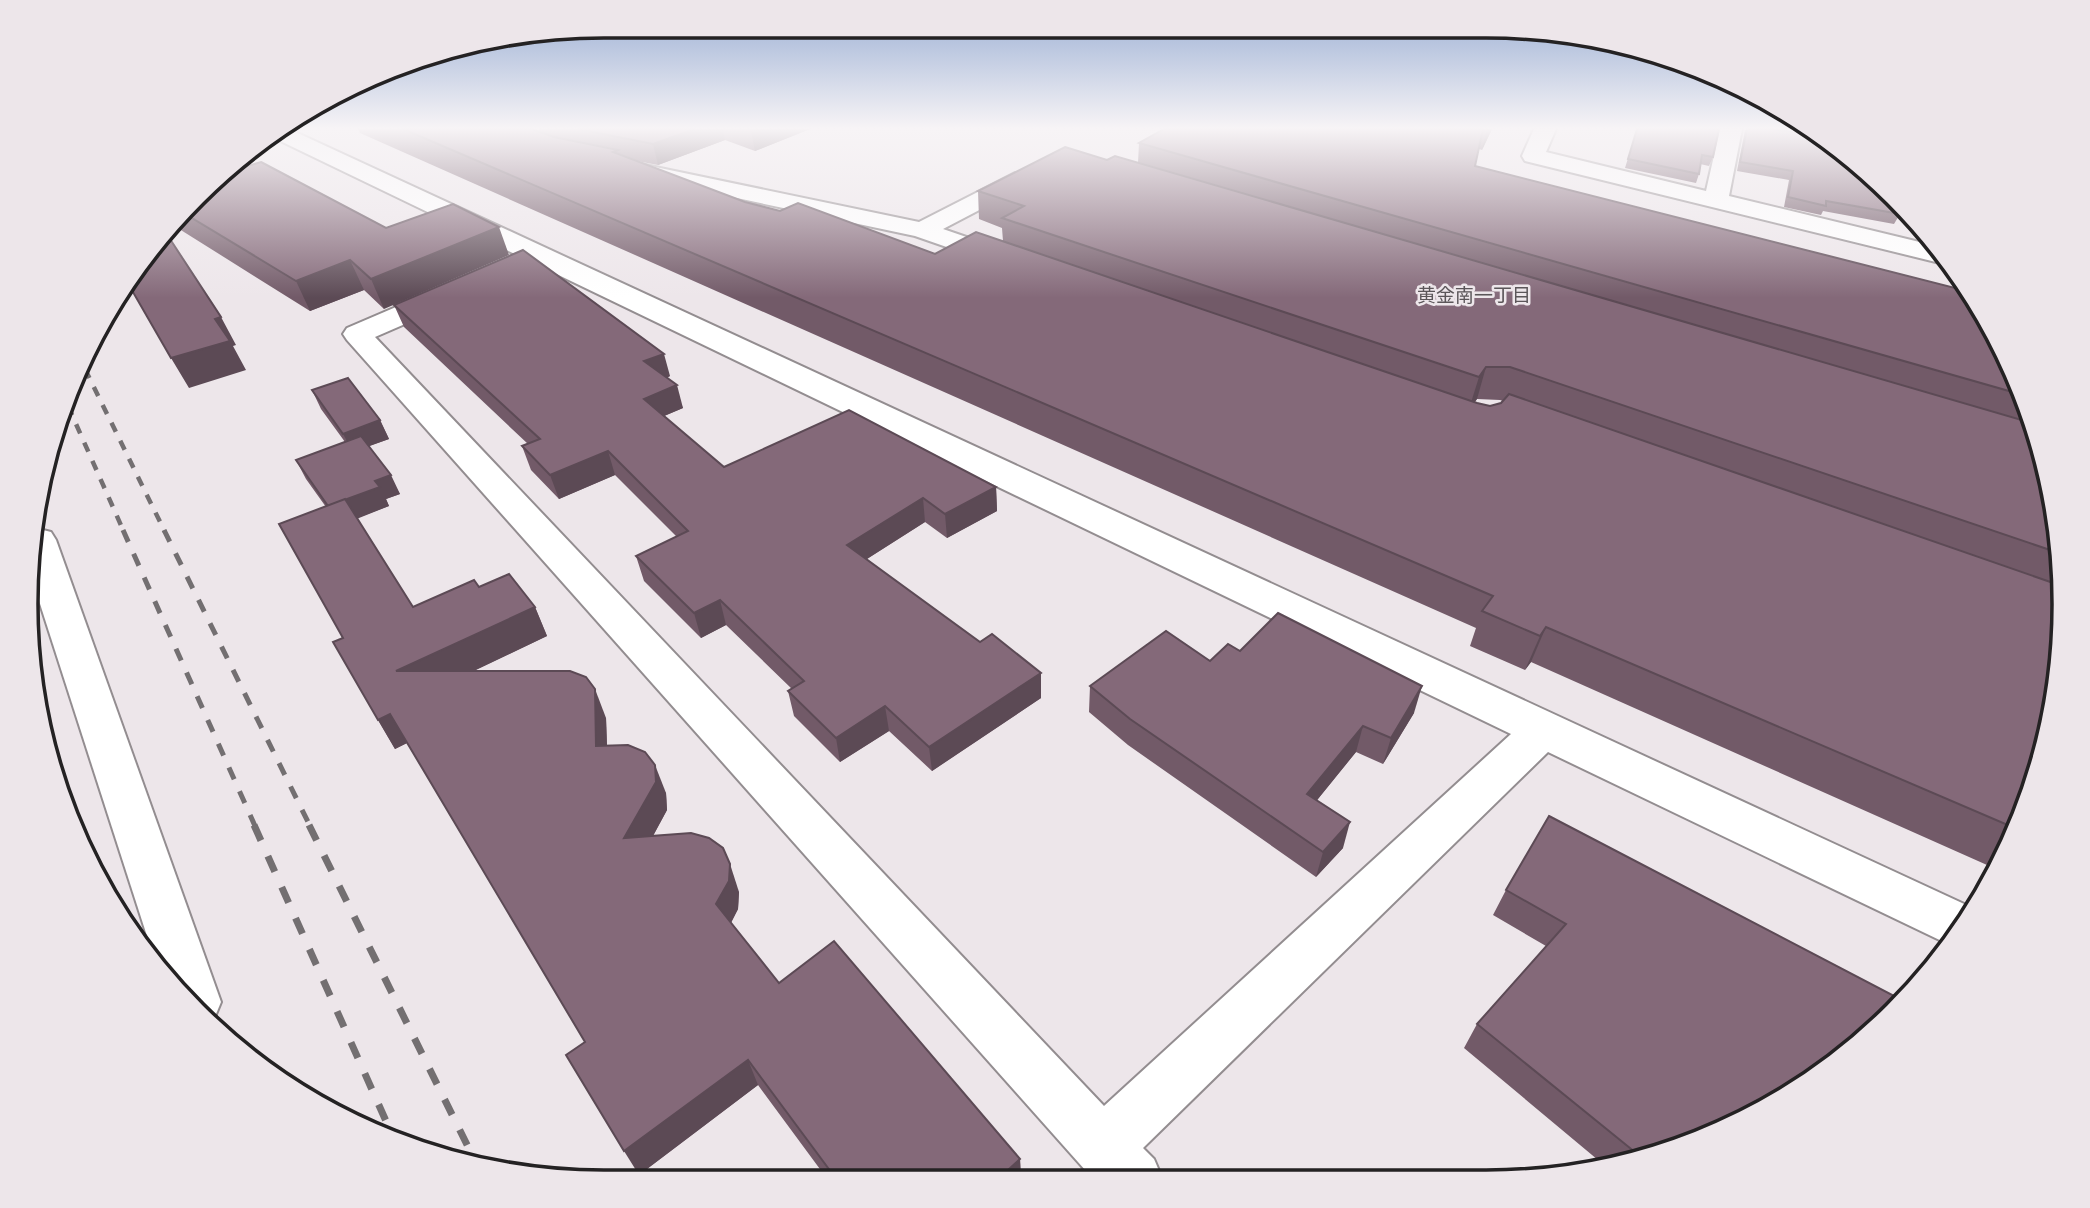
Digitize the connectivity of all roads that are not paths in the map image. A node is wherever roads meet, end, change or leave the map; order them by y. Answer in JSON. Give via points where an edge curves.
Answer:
{"nodes":[{"id":1,"x":392,"y":185,"type":"edge"},
{"id":2,"x":712,"y":185,"type":"edge"},
{"id":3,"x":1009,"y":185,"type":"edge"},
{"id":4,"x":1652,"y":185,"type":"edge"},
{"id":5,"x":1719,"y":185,"type":"edge"},
{"id":6,"x":1716,"y":201,"type":"junction"},
{"id":7,"x":922,"y":230,"type":"junction"},
{"id":8,"x":1926,"y":250,"type":"edge"},
{"id":9,"x":540,"y":255,"type":"junction"},
{"id":10,"x":1039,"y":271,"type":"edge"},
{"id":11,"x":41,"y":556,"type":"edge"},
{"id":12,"x":1546,"y":728,"type":"junction"},
{"id":13,"x":1953,"y":923,"type":"edge"},
{"id":14,"x":191,"y":990,"type":"edge"},
{"id":15,"x":1118,"y":1164,"type":"edge"}],
"edges":[{"from":1,"to":9,"type":"street"},
{"from":2,"to":7,"type":"street"},
{"from":3,"to":7,"type":"street"},
{"from":4,"to":6,"type":"street"},
{"from":5,"to":6,"type":"street"},
{"from":6,"to":8,"type":"street"},
{"from":7,"to":10,"type":"street"},
{"from":9,"to":12,"type":"street"},
{"from":9,"to":15,"type":"street","via":[[357,334]]},
{"from":11,"to":14,"type":"street"},
{"from":12,"to":13,"type":"street"},
{"from":12,"to":15,"type":"street"}]}
